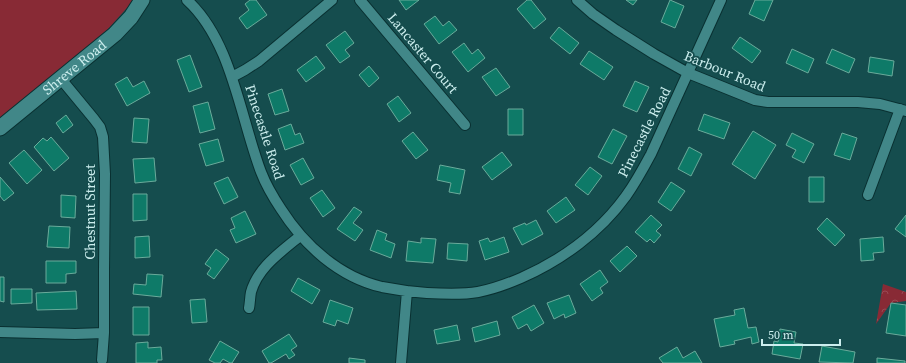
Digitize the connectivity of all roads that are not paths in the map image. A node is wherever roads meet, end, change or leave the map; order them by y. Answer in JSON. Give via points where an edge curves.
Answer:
{"nodes":[{"id":1,"x":142,"y":0,"type":"edge"},
{"id":2,"x":187,"y":0,"type":"edge"},
{"id":3,"x":332,"y":0,"type":"edge"},
{"id":4,"x":360,"y":0,"type":"edge"},
{"id":5,"x":577,"y":0,"type":"edge"},
{"id":6,"x":721,"y":0,"type":"edge"},
{"id":7,"x":688,"y":73,"type":"junction"},
{"id":8,"x":232,"y":77,"type":"junction"},
{"id":9,"x":61,"y":79,"type":"junction"},
{"id":10,"x":903,"y":110,"type":"edge"},
{"id":11,"x":465,"y":125,"type":"dead end"},
{"id":12,"x":0,"y":128,"type":"edge"},
{"id":13,"x":868,"y":195,"type":"dead end"},
{"id":14,"x":300,"y":236,"type":"junction"},
{"id":15,"x":407,"y":291,"type":"junction"},
{"id":16,"x":249,"y":308,"type":"dead end"},
{"id":17,"x":0,"y":332,"type":"edge"},
{"id":18,"x":104,"y":333,"type":"junction"},
{"id":19,"x":102,"y":360,"type":"dead end"},
{"id":20,"x":401,"y":363,"type":"edge"}],
"edges":[{"from":1,"to":9,"type":"main road","name":"Shreve Road","via":[[115,34]]},
{"from":2,"to":8,"type":"street","name":"Pinecastle Road","via":[[208,26],[223,53]]},
{"from":3,"to":8,"type":"street","via":[[259,61]]},
{"from":4,"to":11,"type":"street","name":"Lancaster Court"},
{"from":5,"to":7,"type":"street","name":"Barbour Road","via":[[616,30]]},
{"from":6,"to":7,"type":"street","name":"Pinecastle Road"},
{"from":7,"to":10,"type":"street","name":"Barbour Road","via":[[755,100],[858,102]]},
{"from":7,"to":15,"type":"street","name":"Pinecastle Road","via":[[639,176],[609,216],[579,244],[536,271],[485,291],[444,294]]},
{"from":8,"to":14,"type":"street","name":"Pinecastle Road","via":[[262,174],[271,194]]},
{"from":9,"to":12,"type":"main road","name":"Shreve Road"},
{"from":9,"to":18,"type":"street","name":"Chestnut Street","via":[[100,127],[103,137]]},
{"from":10,"to":13,"type":"street"},
{"from":14,"to":15,"type":"street","name":"Pinecastle Road","via":[[343,271],[381,287]]},
{"from":14,"to":16,"type":"street","via":[[262,271],[255,282]]},
{"from":15,"to":20,"type":"street"},
{"from":17,"to":18,"type":"street"},
{"from":18,"to":19,"type":"street","name":"Chestnut Street"}]}
